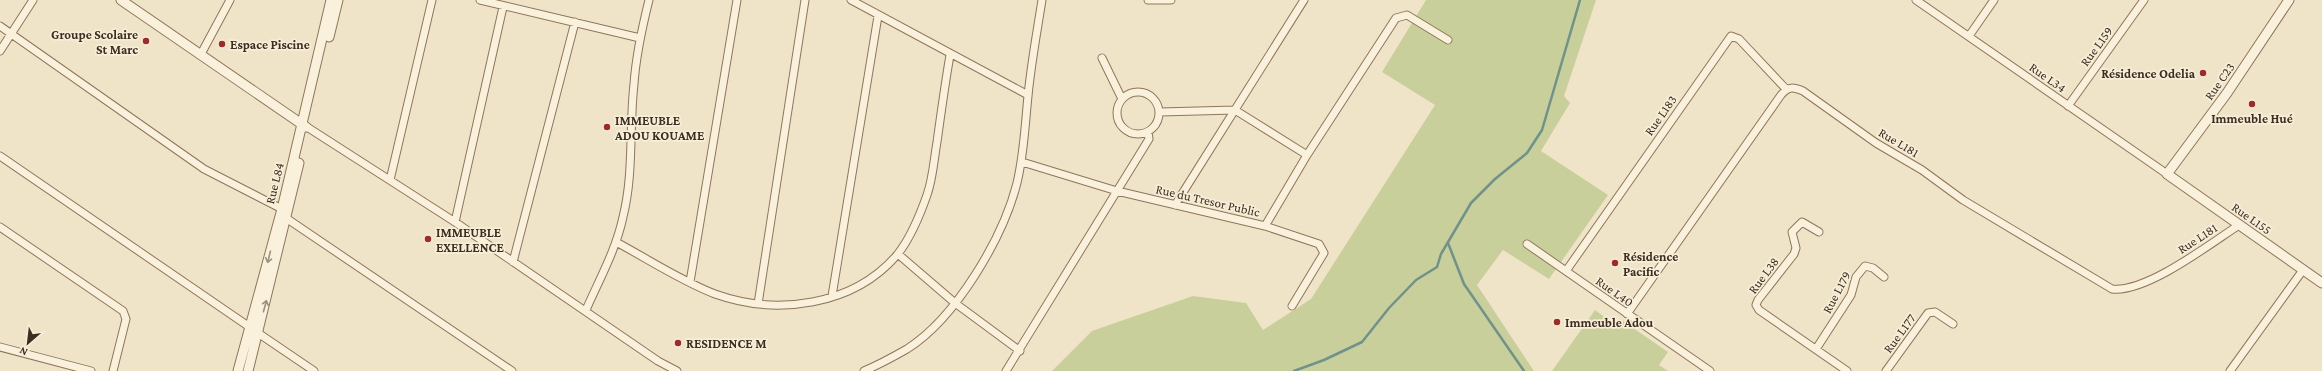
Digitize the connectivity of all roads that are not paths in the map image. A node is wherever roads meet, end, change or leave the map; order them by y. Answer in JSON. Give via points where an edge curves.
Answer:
{"nodes":[{"id":1,"x":33,"y":0,"type":"edge"},
{"id":2,"x":230,"y":0,"type":"edge"},
{"id":3,"x":331,"y":0,"type":"edge"},
{"id":4,"x":338,"y":0,"type":"edge"},
{"id":5,"x":432,"y":0,"type":"edge"},
{"id":6,"x":480,"y":0,"type":"edge"},
{"id":7,"x":649,"y":0,"type":"edge"},
{"id":8,"x":737,"y":0,"type":"edge"},
{"id":9,"x":805,"y":0,"type":"edge"},
{"id":10,"x":851,"y":0,"type":"edge"},
{"id":11,"x":1042,"y":0,"type":"edge"},
{"id":12,"x":1148,"y":0,"type":"edge"},
{"id":13,"x":1171,"y":0,"type":"edge"},
{"id":14,"x":1304,"y":0,"type":"edge"},
{"id":15,"x":1916,"y":0,"type":"edge"},
{"id":16,"x":1994,"y":0,"type":"edge"},
{"id":17,"x":2144,"y":0,"type":"edge"},
{"id":18,"x":2289,"y":0,"type":"edge"},
{"id":19,"x":127,"y":2,"type":"edge"},
{"id":20,"x":503,"y":7,"type":"junction"},
{"id":21,"x":878,"y":16,"type":"junction"},
{"id":22,"x":575,"y":22,"type":"junction"},
{"id":23,"x":0,"y":26,"type":"edge"},
{"id":24,"x":12,"y":33,"type":"junction"},
{"id":25,"x":1969,"y":36,"type":"junction"},
{"id":26,"x":640,"y":38,"type":"junction"},
{"id":27,"x":1448,"y":40,"type":"dead end"},
{"id":28,"x":0,"y":51,"type":"edge"},
{"id":29,"x":201,"y":54,"type":"junction"},
{"id":30,"x":950,"y":55,"type":"junction"},
{"id":31,"x":1102,"y":58,"type":"dead end"},
{"id":32,"x":1786,"y":89,"type":"junction"},
{"id":33,"x":1028,"y":95,"type":"junction"},
{"id":34,"x":1122,"y":98,"type":"junction"},
{"id":35,"x":2068,"y":106,"type":"junction"},
{"id":36,"x":1235,"y":110,"type":"junction"},
{"id":37,"x":1160,"y":112,"type":"junction"},
{"id":38,"x":305,"y":126,"type":"junction"},
{"id":39,"x":1148,"y":132,"type":"junction"},
{"id":40,"x":1307,"y":155,"type":"junction"},
{"id":41,"x":0,"y":156,"type":"edge"},
{"id":42,"x":1022,"y":162,"type":"junction"},
{"id":43,"x":2167,"y":174,"type":"junction"},
{"id":44,"x":390,"y":180,"type":"junction"},
{"id":45,"x":1117,"y":191,"type":"junction"},
{"id":46,"x":1175,"y":205,"type":"junction"},
{"id":47,"x":282,"y":209,"type":"junction"},
{"id":48,"x":286,"y":218,"type":"junction"},
{"id":49,"x":455,"y":222,"type":"junction"},
{"id":50,"x":2239,"y":225,"type":"junction"},
{"id":51,"x":1265,"y":226,"type":"junction"},
{"id":52,"x":0,"y":227,"type":"edge"},
{"id":53,"x":1819,"y":232,"type":"dead end"},
{"id":54,"x":616,"y":242,"type":"junction"},
{"id":55,"x":1527,"y":244,"type":"dead end"},
{"id":56,"x":898,"y":254,"type":"junction"},
{"id":57,"x":513,"y":262,"type":"junction"},
{"id":58,"x":2304,"y":270,"type":"junction"},
{"id":59,"x":1566,"y":272,"type":"junction"},
{"id":60,"x":1884,"y":277,"type":"dead end"},
{"id":61,"x":690,"y":282,"type":"junction"},
{"id":62,"x":2322,"y":283,"type":"edge"},
{"id":63,"x":832,"y":296,"type":"junction"},
{"id":64,"x":955,"y":303,"type":"junction"},
{"id":65,"x":758,"y":304,"type":"junction"},
{"id":66,"x":1292,"y":306,"type":"dead end"},
{"id":67,"x":586,"y":310,"type":"junction"},
{"id":68,"x":1627,"y":314,"type":"junction"},
{"id":69,"x":1953,"y":324,"type":"dead end"},
{"id":70,"x":254,"y":331,"type":"junction"},
{"id":71,"x":0,"y":347,"type":"edge"},
{"id":72,"x":1816,"y":349,"type":"junction"},
{"id":73,"x":1020,"y":351,"type":"junction"},
{"id":74,"x":91,"y":371,"type":"edge"},
{"id":75,"x":113,"y":371,"type":"edge"},
{"id":76,"x":238,"y":371,"type":"edge"},
{"id":77,"x":248,"y":371,"type":"edge"},
{"id":78,"x":314,"y":371,"type":"edge"},
{"id":79,"x":512,"y":371,"type":"edge"},
{"id":80,"x":677,"y":371,"type":"edge"},
{"id":81,"x":864,"y":371,"type":"edge"},
{"id":82,"x":1006,"y":371,"type":"edge"},
{"id":83,"x":1710,"y":371,"type":"edge"},
{"id":84,"x":1847,"y":371,"type":"edge"},
{"id":85,"x":1886,"y":371,"type":"edge"},
{"id":86,"x":2230,"y":371,"type":"edge"}],
"edges":[{"from":1,"to":24,"type":"street"},
{"from":2,"to":29,"type":"street"},
{"from":3,"to":38,"type":"street","name":"Rue L84"},
{"from":4,"to":38,"type":"street","name":"Rue L84"},
{"from":5,"to":44,"type":"street"},
{"from":6,"to":20,"type":"street"},
{"from":7,"to":26,"type":"street"},
{"from":8,"to":61,"type":"street"},
{"from":9,"to":65,"type":"street"},
{"from":10,"to":21,"type":"street"},
{"from":11,"to":33,"type":"street"},
{"from":12,"to":13,"type":"street"},
{"from":14,"to":36,"type":"street"},
{"from":15,"to":25,"type":"street","name":"Rue L34"},
{"from":16,"to":25,"type":"street"},
{"from":17,"to":35,"type":"street","name":"Rue L159"},
{"from":18,"to":43,"type":"street","name":"Rue C23","via":[[2227,93]]},
{"from":19,"to":29,"type":"street"},
{"from":20,"to":22,"type":"street"},
{"from":20,"to":49,"type":"street"},
{"from":21,"to":30,"type":"street"},
{"from":21,"to":63,"type":"street"},
{"from":22,"to":26,"type":"street"},
{"from":22,"to":57,"type":"street"},
{"from":23,"to":24,"type":"street"},
{"from":24,"to":28,"type":"street"},
{"from":24,"to":47,"type":"street","via":[[199,165]]},
{"from":25,"to":35,"type":"street","name":"Rue L34"},
{"from":26,"to":54,"type":"street","via":[[634,84],[628,194]]},
{"from":27,"to":40,"type":"street","via":[[1407,16],[1396,18]]},
{"from":29,"to":38,"type":"street"},
{"from":30,"to":33,"type":"street"},
{"from":30,"to":56,"type":"street","via":[[927,195]]},
{"from":31,"to":34,"type":"street"},
{"from":32,"to":50,"type":"street","name":"Rue L181","via":[[1794,87],[1803,91],[1876,143],[1922,170],[1962,200],[2112,289],[2122,290],[2139,285]]},
{"from":32,"to":59,"type":"street","name":"Rue L183","via":[[1739,39],[1731,36]]},
{"from":32,"to":68,"type":"street"},
{"from":33,"to":42,"type":"street"},
{"from":34,"to":37,"type":"street","via":[[1128,94],[1142,92],[1155,99]]},
{"from":34,"to":39,"type":"street","via":[[1117,112],[1121,126],[1133,134]]},
{"from":35,"to":43,"type":"street","name":"Rue L34"},
{"from":36,"to":37,"type":"street"},
{"from":36,"to":40,"type":"street"},
{"from":36,"to":46,"type":"street"},
{"from":37,"to":39,"type":"street","via":[[1157,124]]},
{"from":38,"to":44,"type":"street"},
{"from":38,"to":47,"type":"street","name":"Rue L84"},
{"from":38,"to":48,"type":"street","name":"Rue L84"},
{"from":39,"to":45,"type":"street","via":[[1149,139]]},
{"from":40,"to":51,"type":"street"},
{"from":41,"to":70,"type":"street"},
{"from":42,"to":45,"type":"street","name":"Rue du Tresor Public"},
{"from":42,"to":64,"type":"street","via":[[1007,216],[981,265]]},
{"from":43,"to":50,"type":"street","name":"Rue L155"},
{"from":44,"to":49,"type":"street"},
{"from":45,"to":46,"type":"street","name":"Rue du Tresor Public"},
{"from":45,"to":73,"type":"street"},
{"from":46,"to":51,"type":"street","name":"Rue du Tresor Public"},
{"from":47,"to":70,"type":"street","name":"Rue L84","one_way":true},
{"from":70,"to":48,"type":"street","name":"Rue L84","one_way":true},
{"from":48,"to":79,"type":"street"},
{"from":49,"to":57,"type":"street"},
{"from":50,"to":58,"type":"street","name":"Rue L155"},
{"from":51,"to":66,"type":"street","name":"Rue du Tresor Public","via":[[1320,244],[1323,248],[1324,252]]},
{"from":52,"to":75,"type":"street","via":[[123,311],[126,319]]},
{"from":53,"to":72,"type":"street","name":"Rue L38","via":[[1807,223],[1798,224],[1792,232],[1796,248],[1794,254],[1756,305],[1759,310]]},
{"from":54,"to":61,"type":"street"},
{"from":54,"to":67,"type":"street"},
{"from":55,"to":59,"type":"street","name":"Rue L40"},
{"from":56,"to":63,"type":"street","via":[[886,266],[858,284]]},
{"from":56,"to":64,"type":"street"},
{"from":57,"to":67,"type":"street"},
{"from":58,"to":62,"type":"street","name":"Rue L155"},
{"from":58,"to":86,"type":"street"},
{"from":59,"to":68,"type":"street","name":"Rue L40"},
{"from":60,"to":72,"type":"street","name":"Rue L179","via":[[1869,266],[1865,266],[1856,277],[1851,295]]},
{"from":61,"to":65,"type":"street","via":[[715,294]]},
{"from":63,"to":65,"type":"street","via":[[802,305],[782,307]]},
{"from":64,"to":73,"type":"street"},
{"from":64,"to":81,"type":"street","via":[[908,348]]},
{"from":67,"to":80,"type":"street","via":[[658,361]]},
{"from":68,"to":83,"type":"street","name":"Rue L40"},
{"from":69,"to":85,"type":"street","name":"Rue L177","via":[[1935,312],[1928,313]]},
{"from":70,"to":76,"type":"street","name":"Rue L84"},
{"from":70,"to":77,"type":"street","name":"Rue L84"},
{"from":70,"to":78,"type":"street"},
{"from":71,"to":74,"type":"street"},
{"from":72,"to":84,"type":"street","name":"Rue L38"},
{"from":73,"to":82,"type":"street"}]}
